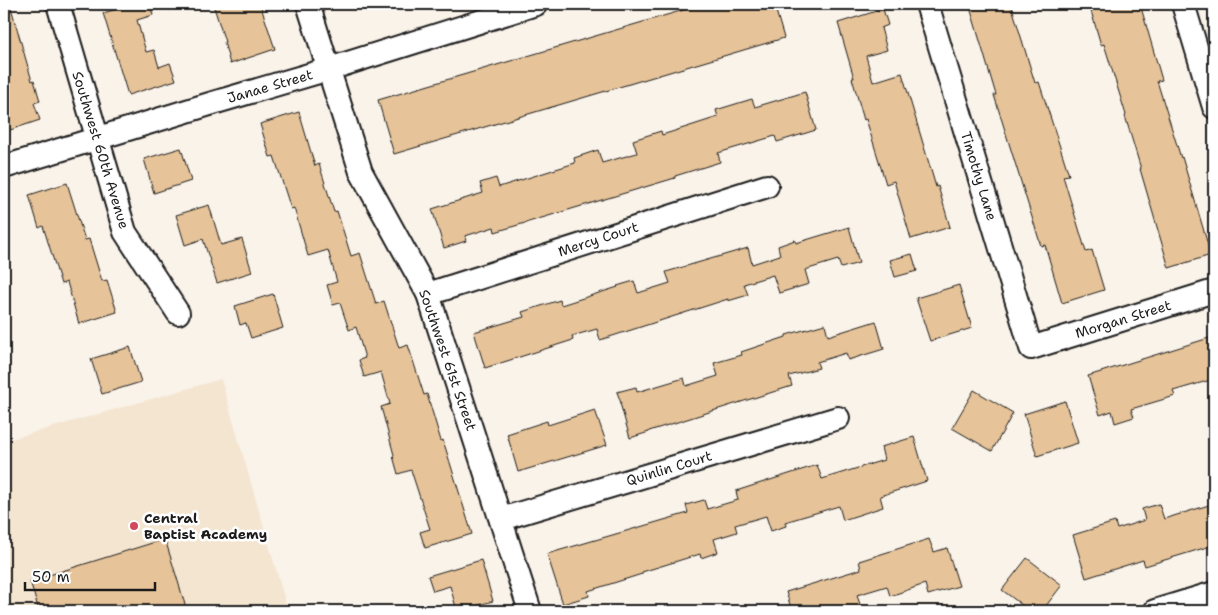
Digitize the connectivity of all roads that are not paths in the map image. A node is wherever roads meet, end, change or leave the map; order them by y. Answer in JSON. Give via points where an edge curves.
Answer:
{"nodes":[{"id":1,"x":58,"y":4,"type":"edge"},
{"id":2,"x":308,"y":4,"type":"edge"},
{"id":3,"x":536,"y":4,"type":"edge"},
{"id":4,"x":927,"y":4,"type":"edge"},
{"id":5,"x":1182,"y":4,"type":"edge"},
{"id":6,"x":329,"y":69,"type":"junction"},
{"id":7,"x":1214,"y":107,"type":"edge"},
{"id":8,"x":98,"y":138,"type":"junction"},
{"id":9,"x":4,"y":168,"type":"edge"},
{"id":10,"x":767,"y":186,"type":"dead end"},
{"id":11,"x":1214,"y":291,"type":"edge"},
{"id":12,"x":428,"y":294,"type":"junction"},
{"id":13,"x":178,"y":313,"type":"dead end"},
{"id":14,"x":1031,"y":348,"type":"joint"},
{"id":15,"x":838,"y":418,"type":"dead end"},
{"id":16,"x":501,"y":519,"type":"junction"},
{"id":17,"x":1214,"y":593,"type":"edge"},
{"id":18,"x":530,"y":611,"type":"edge"},
{"id":19,"x":1155,"y":611,"type":"edge"}],
"edges":[{"from":1,"to":8,"type":"street","name":"Southwest 60th Avenue"},
{"from":2,"to":6,"type":"street","name":"Southwest 61st Street"},
{"from":3,"to":6,"type":"street","name":"Janae Street"},
{"from":4,"to":14,"type":"street","name":"Timothy Lane"},
{"from":5,"to":7,"type":"street"},
{"from":6,"to":8,"type":"street","name":"Janae Street"},
{"from":6,"to":12,"type":"street","name":"Southwest 61st Street","via":[[361,172]]},
{"from":8,"to":9,"type":"street","name":"Janae Street"},
{"from":8,"to":13,"type":"street","name":"Southwest 60th Avenue","via":[[125,232]]},
{"from":10,"to":12,"type":"street","name":"Mercy Court"},
{"from":11,"to":14,"type":"street","name":"Morgan Street"},
{"from":12,"to":16,"type":"street","name":"Southwest 61st Street"},
{"from":15,"to":16,"type":"street","name":"Quinlin Court"},
{"from":16,"to":18,"type":"street","name":"Southwest 61st Street"},
{"from":17,"to":19,"type":"street"}]}
